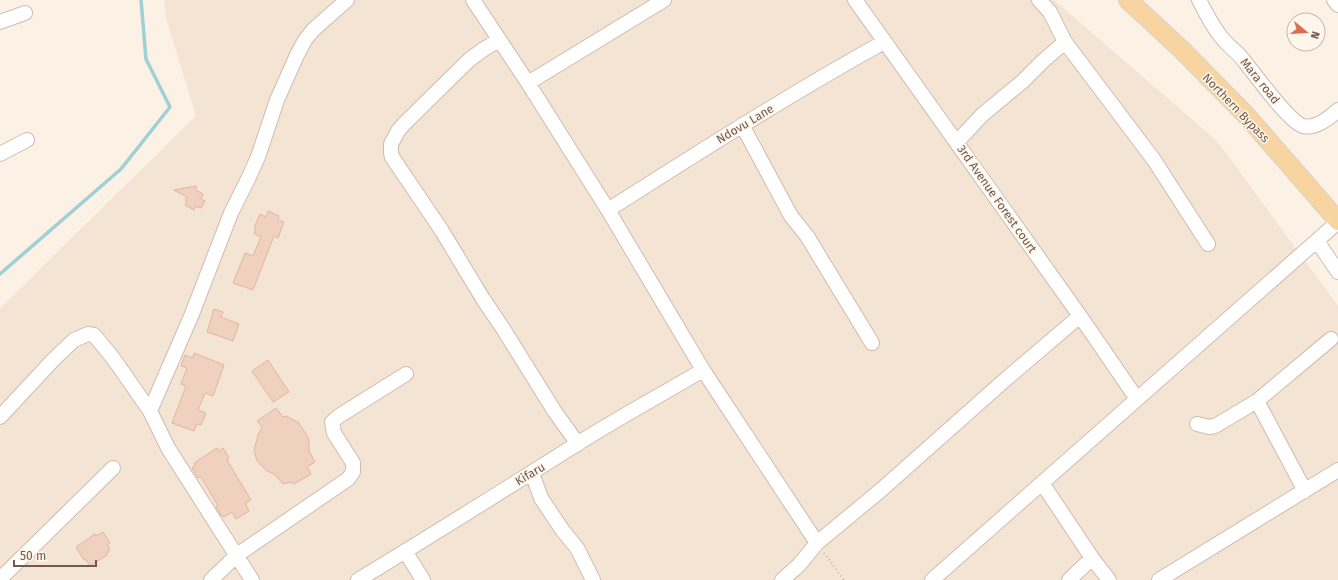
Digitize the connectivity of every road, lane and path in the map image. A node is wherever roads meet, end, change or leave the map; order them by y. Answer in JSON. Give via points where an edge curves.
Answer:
{"nodes":[{"id":1,"x":347,"y":0,"type":"edge"},
{"id":2,"x":473,"y":0,"type":"edge"},
{"id":3,"x":664,"y":0,"type":"edge"},
{"id":4,"x":855,"y":0,"type":"edge"},
{"id":5,"x":1039,"y":0,"type":"edge"},
{"id":6,"x":1128,"y":0,"type":"edge"},
{"id":7,"x":1199,"y":0,"type":"edge"},
{"id":8,"x":1334,"y":0,"type":"edge"},
{"id":9,"x":1338,"y":5,"type":"edge"},
{"id":10,"x":26,"y":13,"type":"dead end"},
{"id":11,"x":0,"y":22,"type":"edge"},
{"id":12,"x":499,"y":40,"type":"junction"},
{"id":13,"x":884,"y":42,"type":"junction"},
{"id":14,"x":1065,"y":42,"type":"junction"},
{"id":15,"x":528,"y":83,"type":"junction"},
{"id":16,"x":1338,"y":110,"type":"edge"},
{"id":17,"x":742,"y":125,"type":"junction"},
{"id":18,"x":27,"y":140,"type":"dead end"},
{"id":19,"x":957,"y":142,"type":"junction"},
{"id":20,"x":0,"y":154,"type":"edge"},
{"id":21,"x":608,"y":210,"type":"junction"},
{"id":22,"x":1338,"y":221,"type":"edge"},
{"id":23,"x":1317,"y":241,"type":"junction"},
{"id":24,"x":1208,"y":244,"type":"dead end"},
{"id":25,"x":1338,"y":272,"type":"edge"},
{"id":26,"x":1080,"y":316,"type":"junction"},
{"id":27,"x":1331,"y":339,"type":"dead end"},
{"id":28,"x":872,"y":343,"type":"dead end"},
{"id":29,"x":703,"y":370,"type":"junction"},
{"id":30,"x":406,"y":374,"type":"dead end"},
{"id":31,"x":1137,"y":398,"type":"junction"},
{"id":32,"x":1256,"y":401,"type":"junction"},
{"id":33,"x":150,"y":411,"type":"junction"},
{"id":34,"x":0,"y":417,"type":"edge"},
{"id":35,"x":1197,"y":424,"type":"dead end"},
{"id":36,"x":578,"y":444,"type":"junction"},
{"id":37,"x":113,"y":468,"type":"dead end"},
{"id":38,"x":1338,"y":470,"type":"edge"},
{"id":39,"x":532,"y":473,"type":"junction"},
{"id":40,"x":1042,"y":483,"type":"junction"},
{"id":41,"x":1305,"y":491,"type":"junction"},
{"id":42,"x":817,"y":543,"type":"junction"},
{"id":43,"x":406,"y":551,"type":"junction"},
{"id":44,"x":237,"y":555,"type":"junction"},
{"id":45,"x":1092,"y":558,"type":"junction"},
{"id":46,"x":0,"y":579,"type":"edge"},
{"id":47,"x":211,"y":580,"type":"edge"},
{"id":48,"x":252,"y":580,"type":"edge"},
{"id":49,"x":358,"y":580,"type":"edge"},
{"id":50,"x":423,"y":580,"type":"edge"},
{"id":51,"x":593,"y":580,"type":"edge"},
{"id":52,"x":782,"y":580,"type":"edge"},
{"id":53,"x":844,"y":580,"type":"edge"},
{"id":54,"x":932,"y":580,"type":"edge"},
{"id":55,"x":1069,"y":580,"type":"edge"},
{"id":56,"x":1109,"y":580,"type":"edge"},
{"id":57,"x":1158,"y":580,"type":"edge"}],
"edges":[{"from":1,"to":33,"type":"street","via":[[313,30],[297,54],[255,162]]},
{"from":2,"to":12,"type":"street"},
{"from":3,"to":15,"type":"street"},
{"from":4,"to":13,"type":"street","name":"3rd Avenue Forest court"},
{"from":5,"to":14,"type":"street","via":[[1050,12]]},
{"from":6,"to":22,"type":"main road","name":"Northern Bypass","via":[[1245,114]]},
{"from":7,"to":16,"type":"street","name":"Mara road","via":[[1219,35],[1302,126],[1315,125]]},
{"from":8,"to":9,"type":"street"},
{"from":10,"to":11,"type":"street"},
{"from":12,"to":15,"type":"street"},
{"from":12,"to":36,"type":"street","via":[[469,60],[404,124],[391,144],[391,153],[555,412]]},
{"from":13,"to":17,"type":"street","name":"Ndovu Lane","via":[[832,70]]},
{"from":13,"to":19,"type":"street","name":"3rd Avenue Forest court"},
{"from":14,"to":19,"type":"street","via":[[982,115]]},
{"from":14,"to":24,"type":"street","via":[[1154,160]]},
{"from":15,"to":21,"type":"street"},
{"from":17,"to":21,"type":"street","name":"Ndovu Lane"},
{"from":17,"to":28,"type":"street","via":[[791,216],[807,236]]},
{"from":18,"to":20,"type":"street"},
{"from":19,"to":26,"type":"street","name":"3rd Avenue Forest court"},
{"from":21,"to":29,"type":"street"},
{"from":22,"to":23,"type":"street"},
{"from":23,"to":25,"type":"street"},
{"from":23,"to":31,"type":"street"},
{"from":26,"to":31,"type":"street","name":"3rd Avenue Forest court"},
{"from":26,"to":42,"type":"street"},
{"from":27,"to":32,"type":"street"},
{"from":29,"to":36,"type":"street","name":"Kifaru"},
{"from":29,"to":42,"type":"street"},
{"from":30,"to":44,"type":"street","via":[[332,422],[334,433],[353,463],[353,472],[348,479]]},
{"from":31,"to":40,"type":"street"},
{"from":32,"to":35,"type":"street","via":[[1215,426]]},
{"from":32,"to":41,"type":"street"},
{"from":33,"to":34,"type":"street","via":[[101,343],[94,335],[88,334],[68,345]]},
{"from":33,"to":44,"type":"street","via":[[168,448]]},
{"from":36,"to":39,"type":"street","name":"Kifaru"},
{"from":37,"to":46,"type":"street"},
{"from":38,"to":41,"type":"street"},
{"from":39,"to":43,"type":"street","name":"Kifaru"},
{"from":39,"to":51,"type":"street","via":[[541,498],[577,548]]},
{"from":40,"to":45,"type":"street"},
{"from":40,"to":54,"type":"street"},
{"from":41,"to":57,"type":"street"},
{"from":42,"to":52,"type":"street"},
{"from":42,"to":53,"type":"path"},
{"from":43,"to":49,"type":"street","name":"Kifaru"},
{"from":43,"to":50,"type":"street"},
{"from":44,"to":47,"type":"street"},
{"from":44,"to":48,"type":"street"},
{"from":45,"to":55,"type":"street"},
{"from":45,"to":56,"type":"street"}]}
